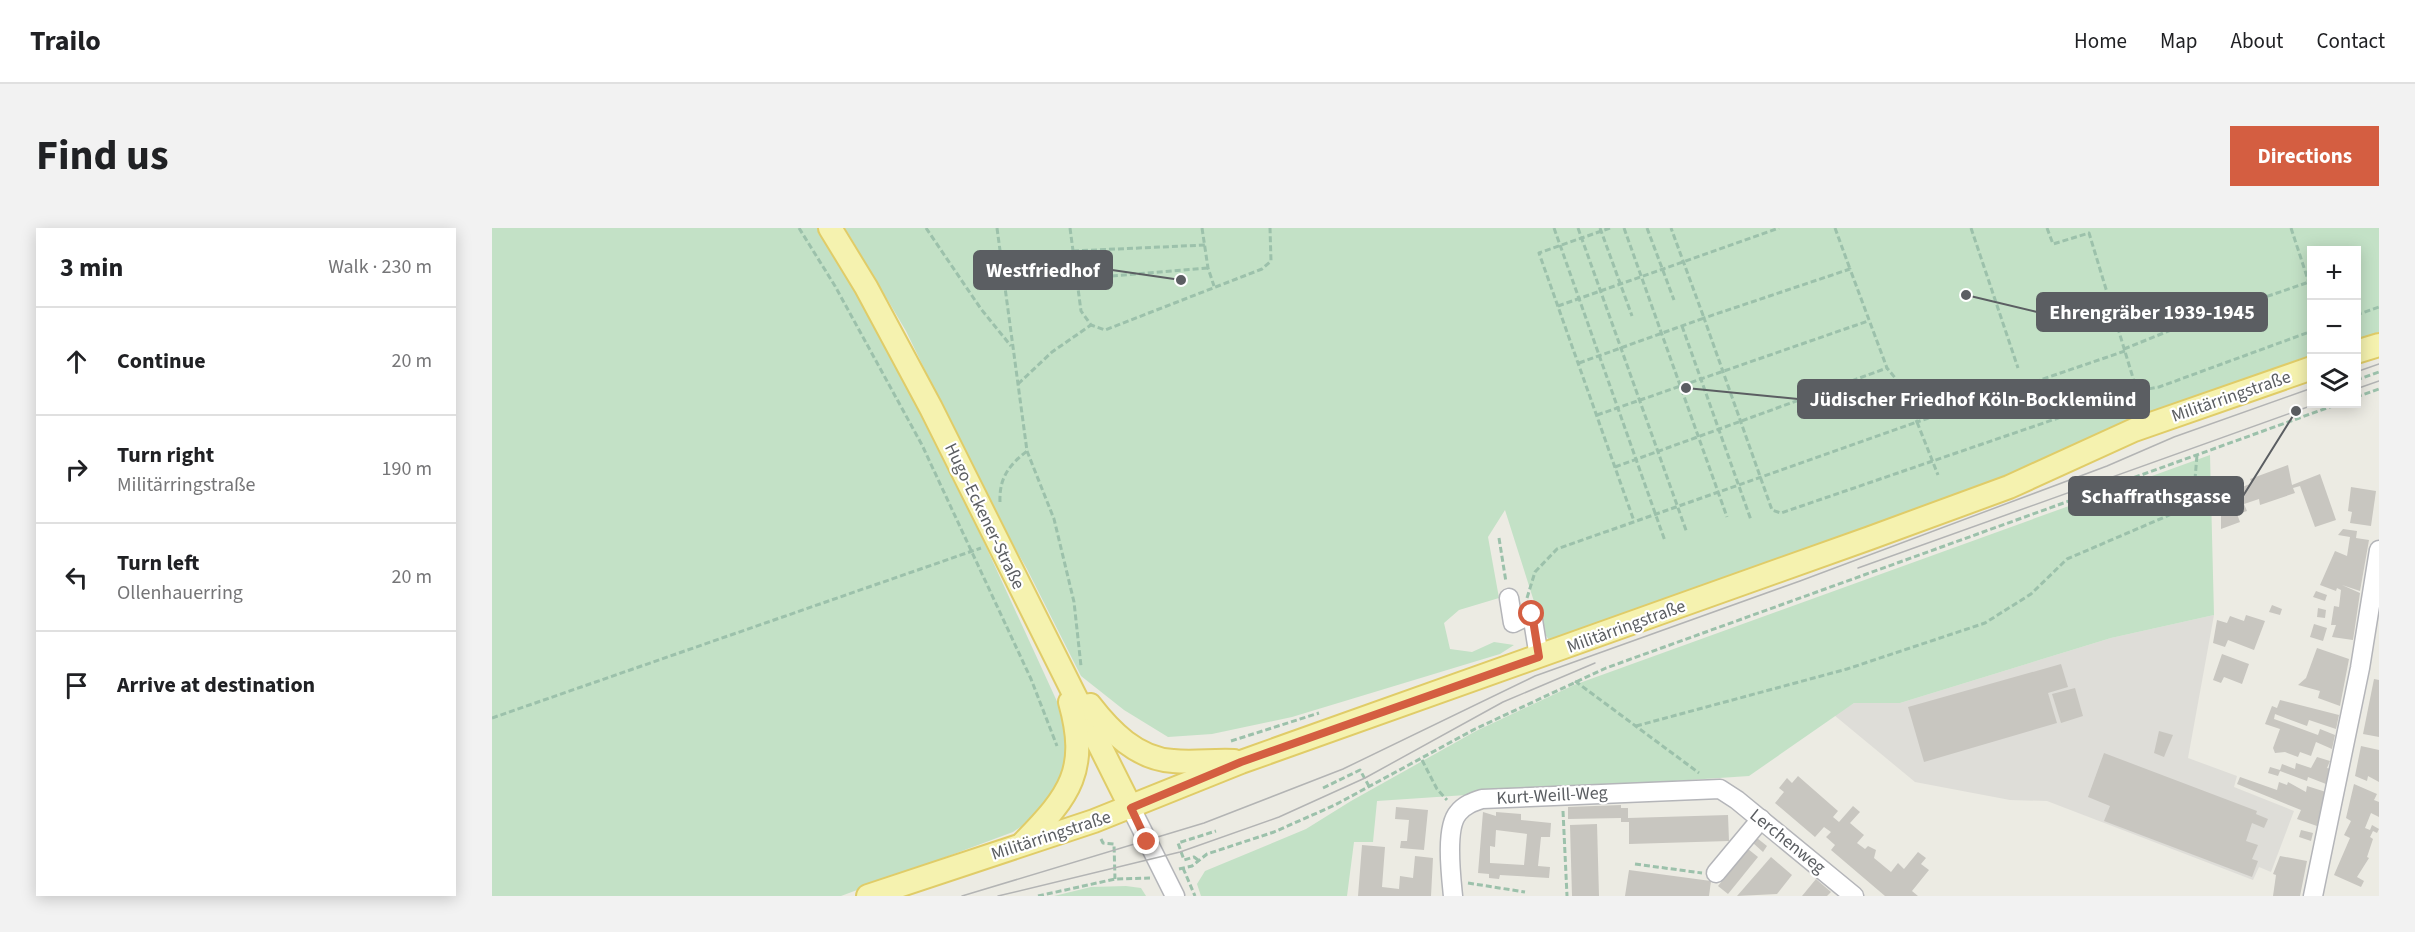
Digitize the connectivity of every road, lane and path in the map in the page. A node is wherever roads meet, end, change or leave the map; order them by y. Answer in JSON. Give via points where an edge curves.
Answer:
{"nodes":[{"id":1,"x":799,"y":228,"type":"edge"},
{"id":2,"x":830,"y":228,"type":"edge"},
{"id":3,"x":926,"y":228,"type":"edge"},
{"id":4,"x":997,"y":228,"type":"edge"},
{"id":5,"x":1070,"y":228,"type":"edge"},
{"id":6,"x":1202,"y":228,"type":"edge"},
{"id":7,"x":1270,"y":228,"type":"edge"},
{"id":8,"x":1554,"y":228,"type":"edge"},
{"id":9,"x":1578,"y":228,"type":"edge"},
{"id":10,"x":1610,"y":228,"type":"edge"},
{"id":11,"x":1624,"y":228,"type":"edge"},
{"id":12,"x":1647,"y":228,"type":"edge"},
{"id":13,"x":1671,"y":228,"type":"edge"},
{"id":14,"x":1779,"y":228,"type":"edge"},
{"id":15,"x":1835,"y":228,"type":"edge"},
{"id":16,"x":1971,"y":228,"type":"edge"},
{"id":17,"x":2047,"y":228,"type":"edge"},
{"id":18,"x":2087,"y":228,"type":"edge"},
{"id":19,"x":2291,"y":228,"type":"edge"},
{"id":20,"x":1601,"y":230,"type":"edge"},
{"id":21,"x":2089,"y":233,"type":"junction"},
{"id":22,"x":1581,"y":238,"type":"junction"},
{"id":23,"x":1205,"y":245,"type":"junction"},
{"id":24,"x":1560,"y":246,"type":"junction"},
{"id":25,"x":1073,"y":251,"type":"junction"},
{"id":26,"x":1683,"y":262,"type":"junction"},
{"id":27,"x":1208,"y":268,"type":"junction"},
{"id":28,"x":1850,"y":268,"type":"junction"},
{"id":29,"x":1662,"y":269,"type":"junction"},
{"id":30,"x":1641,"y":276,"type":"junction"},
{"id":31,"x":1076,"y":279,"type":"junction"},
{"id":32,"x":2307,"y":279,"type":"edge"},
{"id":33,"x":2307,"y":282,"type":"edge"},
{"id":34,"x":1620,"y":284,"type":"junction"},
{"id":35,"x":1214,"y":286,"type":"junction"},
{"id":36,"x":1600,"y":291,"type":"junction"},
{"id":37,"x":1579,"y":298,"type":"junction"},
{"id":38,"x":1674,"y":300,"type":"dead end"},
{"id":39,"x":1558,"y":306,"type":"junction"},
{"id":40,"x":2379,"y":307,"type":"edge"},
{"id":41,"x":2361,"y":313,"type":"edge"},
{"id":42,"x":1632,"y":316,"type":"dead end"},
{"id":43,"x":1704,"y":318,"type":"junction"},
{"id":44,"x":1868,"y":321,"type":"junction"},
{"id":45,"x":1091,"y":325,"type":"junction"},
{"id":46,"x":1682,"y":326,"type":"junction"},
{"id":47,"x":1661,"y":333,"type":"junction"},
{"id":48,"x":2307,"y":333,"type":"edge"},
{"id":49,"x":2379,"y":345,"type":"edge"},
{"id":50,"x":1011,"y":346,"type":"junction"},
{"id":51,"x":1621,"y":348,"type":"junction"},
{"id":52,"x":2125,"y":350,"type":"junction"},
{"id":53,"x":2361,"y":350,"type":"edge"},
{"id":54,"x":1599,"y":356,"type":"junction"},
{"id":55,"x":1578,"y":363,"type":"junction"},
{"id":56,"x":1887,"y":368,"type":"junction"},
{"id":57,"x":2018,"y":368,"type":"dead end"},
{"id":58,"x":2307,"y":370,"type":"edge"},
{"id":59,"x":1722,"y":371,"type":"junction"},
{"id":60,"x":2379,"y":372,"type":"edge"},
{"id":61,"x":1701,"y":378,"type":"junction"},
{"id":62,"x":2361,"y":378,"type":"edge"},
{"id":63,"x":1017,"y":385,"type":"junction"},
{"id":64,"x":1680,"y":386,"type":"junction"},
{"id":65,"x":2379,"y":389,"type":"edge"},
{"id":66,"x":2137,"y":391,"type":"junction"},
{"id":67,"x":2361,"y":395,"type":"edge"},
{"id":68,"x":1639,"y":400,"type":"junction"},
{"id":69,"x":1618,"y":407,"type":"junction"},
{"id":70,"x":2327,"y":408,"type":"edge"},
{"id":71,"x":1597,"y":415,"type":"junction"},
{"id":72,"x":1740,"y":421,"type":"junction"},
{"id":73,"x":1917,"y":422,"type":"junction"},
{"id":74,"x":1719,"y":429,"type":"junction"},
{"id":75,"x":1698,"y":437,"type":"junction"},
{"id":76,"x":1027,"y":451,"type":"junction"},
{"id":77,"x":1658,"y":452,"type":"junction"},
{"id":78,"x":2197,"y":455,"type":"junction"},
{"id":79,"x":1636,"y":459,"type":"junction"},
{"id":80,"x":1934,"y":461,"type":"junction"},
{"id":81,"x":1615,"y":467,"type":"junction"},
{"id":82,"x":1938,"y":475,"type":"dead end"},
{"id":83,"x":1761,"y":477,"type":"junction"},
{"id":84,"x":1739,"y":484,"type":"junction"},
{"id":85,"x":1718,"y":492,"type":"junction"},
{"id":86,"x":1677,"y":506,"type":"junction"},
{"id":87,"x":1000,"y":508,"type":"dead end"},
{"id":88,"x":1656,"y":514,"type":"junction"},
{"id":89,"x":1727,"y":517,"type":"dead end"},
{"id":90,"x":1751,"y":520,"type":"dead end"},
{"id":91,"x":1634,"y":521,"type":"junction"},
{"id":92,"x":1687,"y":533,"type":"dead end"},
{"id":93,"x":1499,"y":538,"type":"dead end"},
{"id":94,"x":1665,"y":541,"type":"dead end"},
{"id":95,"x":2379,"y":550,"type":"edge"},
{"id":96,"x":971,"y":553,"type":"junction"},
{"id":97,"x":1509,"y":598,"type":"joint"},
{"id":98,"x":1532,"y":614,"type":"junction"},
{"id":99,"x":1539,"y":657,"type":"junction"},
{"id":100,"x":1059,"y":666,"type":"junction"},
{"id":101,"x":1082,"y":673,"type":"dead end"},
{"id":102,"x":1575,"y":681,"type":"junction"},
{"id":103,"x":492,"y":718,"type":"edge"},
{"id":104,"x":1636,"y":726,"type":"junction"},
{"id":105,"x":1057,"y":756,"type":"dead end"},
{"id":106,"x":1422,"y":759,"type":"junction"},
{"id":107,"x":1241,"y":762,"type":"junction"},
{"id":108,"x":1323,"y":788,"type":"dead end"},
{"id":109,"x":1370,"y":788,"type":"junction"},
{"id":110,"x":1720,"y":789,"type":"junction"},
{"id":111,"x":1562,"y":794,"type":"junction"},
{"id":112,"x":1131,"y":808,"type":"junction"},
{"id":113,"x":1458,"y":813,"type":"junction"},
{"id":114,"x":1761,"y":819,"type":"junction"},
{"id":115,"x":1094,"y":821,"type":"junction"},
{"id":116,"x":1216,"y":831,"type":"dead end"},
{"id":117,"x":1021,"y":845,"type":"junction"},
{"id":118,"x":1198,"y":860,"type":"junction"},
{"id":119,"x":1635,"y":864,"type":"dead end"},
{"id":120,"x":1183,"y":868,"type":"junction"},
{"id":121,"x":1164,"y":873,"type":"junction"},
{"id":122,"x":1716,"y":873,"type":"joint"},
{"id":123,"x":1115,"y":879,"type":"junction"},
{"id":124,"x":1452,"y":888,"type":"edge"},
{"id":125,"x":1525,"y":892,"type":"dead end"},
{"id":126,"x":868,"y":896,"type":"edge"},
{"id":127,"x":1038,"y":896,"type":"edge"},
{"id":128,"x":1175,"y":896,"type":"edge"},
{"id":129,"x":1195,"y":896,"type":"edge"},
{"id":130,"x":1567,"y":896,"type":"edge"},
{"id":131,"x":1854,"y":896,"type":"edge"},
{"id":132,"x":2313,"y":896,"type":"edge"}],
"edges":[{"from":1,"to":96,"type":"path","via":[[922,445]]},
{"from":2,"to":100,"type":"main road","name":"Hugo-Eckener-Straße","via":[[932,408]]},
{"from":3,"to":50,"type":"path"},
{"from":4,"to":50,"type":"path"},
{"from":5,"to":25,"type":"path"},
{"from":6,"to":23,"type":"path"},
{"from":7,"to":35,"type":"path","via":[[1271,261]]},
{"from":8,"to":24,"type":"path"},
{"from":9,"to":22,"type":"path"},
{"from":10,"to":20,"type":"path"},
{"from":11,"to":30,"type":"path"},
{"from":12,"to":29,"type":"path"},
{"from":13,"to":26,"type":"path"},
{"from":14,"to":26,"type":"path"},
{"from":15,"to":28,"type":"path"},
{"from":16,"to":57,"type":"path"},
{"from":17,"to":21,"type":"path","via":[[2053,244]]},
{"from":18,"to":21,"type":"path"},
{"from":19,"to":32,"type":"path"},
{"from":20,"to":22,"type":"path"},
{"from":20,"to":34,"type":"path"},
{"from":21,"to":52,"type":"path"},
{"from":22,"to":24,"type":"path"},
{"from":22,"to":36,"type":"path"},
{"from":23,"to":25,"type":"path"},
{"from":23,"to":27,"type":"path"},
{"from":24,"to":37,"type":"path"},
{"from":24,"to":39,"type":"path","via":[[1539,253]]},
{"from":25,"to":31,"type":"path"},
{"from":26,"to":29,"type":"path"},
{"from":26,"to":43,"type":"path"},
{"from":27,"to":31,"type":"path"},
{"from":27,"to":35,"type":"path"},
{"from":28,"to":43,"type":"path"},
{"from":28,"to":44,"type":"path"},
{"from":29,"to":30,"type":"path"},
{"from":29,"to":38,"type":"path"},
{"from":30,"to":34,"type":"path"},
{"from":30,"to":47,"type":"path"},
{"from":31,"to":45,"type":"path","via":[[1081,311]]},
{"from":33,"to":52,"type":"path"},
{"from":34,"to":36,"type":"path"},
{"from":34,"to":42,"type":"path"},
{"from":35,"to":45,"type":"path","via":[[1105,330]]},
{"from":36,"to":37,"type":"path"},
{"from":36,"to":51,"type":"path"},
{"from":37,"to":39,"type":"path"},
{"from":37,"to":54,"type":"path"},
{"from":39,"to":55,"type":"path"},
{"from":40,"to":41,"type":"path"},
{"from":43,"to":46,"type":"path"},
{"from":43,"to":59,"type":"path"},
{"from":44,"to":56,"type":"path"},
{"from":44,"to":59,"type":"path"},
{"from":45,"to":63,"type":"path","via":[[1052,352]]},
{"from":46,"to":47,"type":"path"},
{"from":46,"to":61,"type":"path"},
{"from":47,"to":51,"type":"path"},
{"from":47,"to":64,"type":"path"},
{"from":48,"to":66,"type":"path","via":[[2159,387]]},
{"from":49,"to":53,"type":"main road"},
{"from":50,"to":63,"type":"path"},
{"from":51,"to":54,"type":"path"},
{"from":51,"to":68,"type":"path"},
{"from":52,"to":66,"type":"path"},
{"from":52,"to":73,"type":"path"},
{"from":54,"to":55,"type":"path"},
{"from":54,"to":69,"type":"path"},
{"from":55,"to":71,"type":"path"},
{"from":56,"to":72,"type":"path"},
{"from":56,"to":73,"type":"path"},
{"from":58,"to":99,"type":"main road","name":"Militärringstraße","via":[[2134,430],[2009,487]]},
{"from":59,"to":61,"type":"path"},
{"from":59,"to":72,"type":"path"},
{"from":60,"to":62,"type":"path"},
{"from":61,"to":64,"type":"path"},
{"from":61,"to":74,"type":"path"},
{"from":63,"to":76,"type":"path"},
{"from":64,"to":68,"type":"path"},
{"from":64,"to":75,"type":"path"},
{"from":65,"to":67,"type":"path"},
{"from":66,"to":80,"type":"path"},
{"from":68,"to":69,"type":"path"},
{"from":68,"to":77,"type":"path"},
{"from":69,"to":71,"type":"path"},
{"from":69,"to":79,"type":"path"},
{"from":70,"to":78,"type":"path"},
{"from":71,"to":81,"type":"path"},
{"from":72,"to":74,"type":"path"},
{"from":72,"to":83,"type":"path"},
{"from":73,"to":80,"type":"path"},
{"from":73,"to":83,"type":"path"},
{"from":74,"to":75,"type":"path"},
{"from":74,"to":84,"type":"path"},
{"from":75,"to":77,"type":"path"},
{"from":75,"to":85,"type":"path"},
{"from":76,"to":87,"type":"path","via":[[1009,465],[999,489]]},
{"from":76,"to":101,"type":"path","via":[[1054,519],[1074,602]]},
{"from":77,"to":79,"type":"path"},
{"from":77,"to":86,"type":"path"},
{"from":78,"to":102,"type":"path"},
{"from":78,"to":104,"type":"path","via":[[2193,503],[2188,507],[2067,559],[2031,594],[1985,623],[1847,669]]},
{"from":79,"to":81,"type":"path"},
{"from":79,"to":88,"type":"path"},
{"from":80,"to":82,"type":"path"},
{"from":80,"to":83,"type":"path","via":[[1781,513],[1772,510]]},
{"from":81,"to":91,"type":"path"},
{"from":83,"to":84,"type":"path"},
{"from":84,"to":85,"type":"path"},
{"from":84,"to":90,"type":"path"},
{"from":85,"to":86,"type":"path"},
{"from":85,"to":89,"type":"path"},
{"from":86,"to":88,"type":"path"},
{"from":86,"to":92,"type":"path"},
{"from":88,"to":91,"type":"path"},
{"from":88,"to":94,"type":"path"},
{"from":91,"to":98,"type":"path","via":[[1557,549],[1535,572],[1527,596]]},
{"from":93,"to":97,"type":"path"},
{"from":95,"to":132,"type":"street","via":[[2360,668]]},
{"from":96,"to":103,"type":"path"},
{"from":96,"to":105,"type":"path","via":[[1031,679],[1057,744]]},
{"from":97,"to":98,"type":"street","via":[[1513,624]]},
{"from":98,"to":99,"type":"street"},
{"from":99,"to":107,"type":"main road","name":"Militärringstraße"},
{"from":100,"to":107,"type":"main road","via":[[1106,725],[1145,754],[1170,761]]},
{"from":100,"to":112,"type":"main road","name":"Hugo-Eckener-Straße"},
{"from":100,"to":117,"type":"main road","via":[[1073,715],[1077,753],[1074,778],[1056,810]]},
{"from":102,"to":104,"type":"path"},
{"from":102,"to":106,"type":"path"},
{"from":104,"to":110,"type":"path"},
{"from":106,"to":109,"type":"path"},
{"from":106,"to":113,"type":"path","via":[[1437,789]]},
{"from":107,"to":112,"type":"main road","name":"Militärringstraße"},
{"from":108,"to":109,"type":"path","via":[[1360,770]]},
{"from":109,"to":118,"type":"path","via":[[1303,820]]},
{"from":110,"to":111,"type":"street","name":"Kurt-Weill-Weg"},
{"from":110,"to":114,"type":"street","name":"Lerchenweg"},
{"from":111,"to":113,"type":"street","name":"Kurt-Weill-Weg","via":[[1482,799]]},
{"from":111,"to":130,"type":"path"},
{"from":112,"to":115,"type":"main road","name":"Militärringstraße"},
{"from":112,"to":121,"type":"street"},
{"from":113,"to":124,"type":"street","via":[[1452,824]]},
{"from":114,"to":122,"type":"street"},
{"from":114,"to":131,"type":"street","name":"Lerchenweg"},
{"from":115,"to":117,"type":"main road","name":"Militärringstraße"},
{"from":115,"to":123,"type":"path","via":[[1103,843],[1114,844]]},
{"from":116,"to":118,"type":"path","via":[[1178,843],[1184,860]]},
{"from":117,"to":126,"type":"main road","name":"Militärringstraße"},
{"from":118,"to":120,"type":"path"},
{"from":119,"to":122,"type":"path"},
{"from":120,"to":121,"type":"path"},
{"from":120,"to":129,"type":"path"},
{"from":121,"to":123,"type":"path","via":[[1143,880]]},
{"from":121,"to":128,"type":"street"},
{"from":123,"to":127,"type":"path"},
{"from":124,"to":125,"type":"path"}]}
